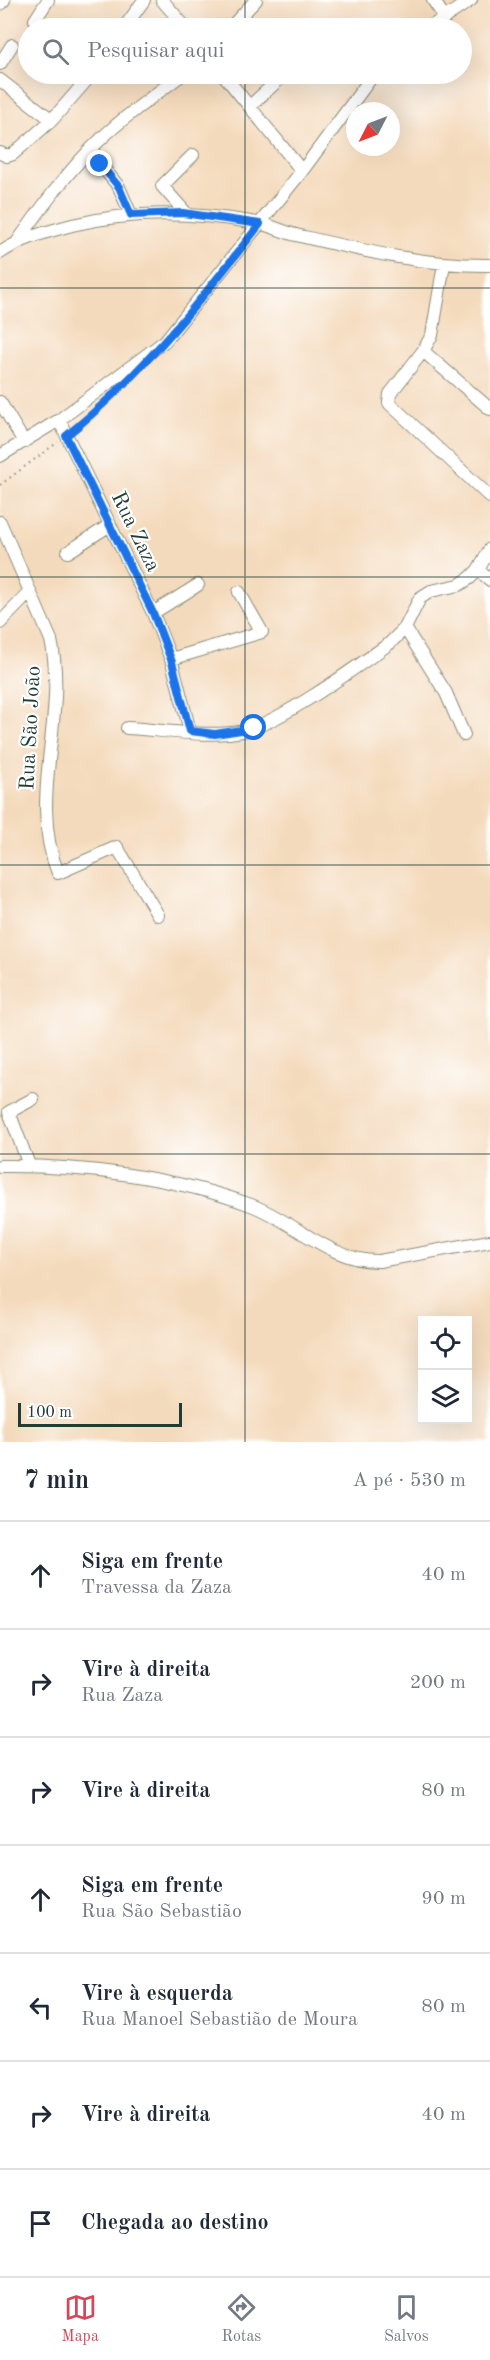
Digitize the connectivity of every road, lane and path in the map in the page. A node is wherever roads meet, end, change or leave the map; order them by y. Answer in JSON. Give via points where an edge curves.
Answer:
{"nodes":[{"id":1,"x":4,"y":0,"type":"edge"},
{"id":2,"x":48,"y":0,"type":"edge"},
{"id":3,"x":144,"y":0,"type":"edge"},
{"id":4,"x":162,"y":0,"type":"edge"},
{"id":5,"x":256,"y":0,"type":"edge"},
{"id":6,"x":433,"y":0,"type":"edge"},
{"id":7,"x":471,"y":0,"type":"edge"},
{"id":8,"x":0,"y":4,"type":"edge"},
{"id":9,"x":36,"y":18,"type":"edge"},
{"id":10,"x":131,"y":18,"type":"edge"},
{"id":11,"x":177,"y":18,"type":"edge"},
{"id":12,"x":239,"y":18,"type":"edge"},
{"id":13,"x":445,"y":18,"type":"joint"},
{"id":14,"x":12,"y":45,"type":"dead end"},
{"id":15,"x":0,"y":64,"type":"edge"},
{"id":16,"x":0,"y":80,"type":"edge"},
{"id":17,"x":83,"y":84,"type":"edge"},
{"id":18,"x":170,"y":84,"type":"edge"},
{"id":19,"x":232,"y":84,"type":"edge"},
{"id":20,"x":274,"y":84,"type":"edge"},
{"id":21,"x":365,"y":84,"type":"edge"},
{"id":22,"x":250,"y":106,"type":"junction"},
{"id":23,"x":52,"y":120,"type":"junction"},
{"id":24,"x":0,"y":153,"type":"edge"},
{"id":25,"x":193,"y":155,"type":"dead end"},
{"id":26,"x":100,"y":164,"type":"dead end"},
{"id":27,"x":302,"y":171,"type":"junction"},
{"id":28,"x":186,"y":213,"type":"junction"},
{"id":29,"x":131,"y":215,"type":"junction"},
{"id":30,"x":260,"y":224,"type":"junction"},
{"id":31,"x":18,"y":241,"type":"junction"},
{"id":32,"x":0,"y":253,"type":"edge"},
{"id":33,"x":444,"y":264,"type":"junction"},
{"id":34,"x":490,"y":266,"type":"edge"},
{"id":35,"x":423,"y":351,"type":"junction"},
{"id":36,"x":119,"y":390,"type":"dead end"},
{"id":37,"x":0,"y":402,"type":"edge"},
{"id":38,"x":490,"y":409,"type":"edge"},
{"id":39,"x":59,"y":420,"type":"junction"},
{"id":40,"x":66,"y":436,"type":"junction"},
{"id":41,"x":24,"y":442,"type":"junction"},
{"id":42,"x":0,"y":456,"type":"edge"},
{"id":43,"x":0,"y":485,"type":"edge"},
{"id":44,"x":490,"y":497,"type":"edge"},
{"id":45,"x":0,"y":522,"type":"edge"},
{"id":46,"x":110,"y":525,"type":"junction"},
{"id":47,"x":490,"y":549,"type":"edge"},
{"id":48,"x":68,"y":552,"type":"dead end"},
{"id":49,"x":478,"y":570,"type":"junction"},
{"id":50,"x":490,"y":580,"type":"edge"},
{"id":51,"x":198,"y":585,"type":"dead end"},
{"id":52,"x":239,"y":592,"type":"dead end"},
{"id":53,"x":29,"y":593,"type":"junction"},
{"id":54,"x":153,"y":613,"type":"junction"},
{"id":55,"x":0,"y":623,"type":"edge"},
{"id":56,"x":405,"y":628,"type":"junction"},
{"id":57,"x":171,"y":659,"type":"junction"},
{"id":58,"x":128,"y":729,"type":"dead end"},
{"id":59,"x":190,"y":731,"type":"junction"},
{"id":60,"x":464,"y":735,"type":"dead end"},
{"id":61,"x":158,"y":915,"type":"dead end"},
{"id":62,"x":33,"y":1099,"type":"dead end"},
{"id":63,"x":29,"y":1165,"type":"junction"},
{"id":64,"x":0,"y":1166,"type":"edge"},
{"id":65,"x":490,"y":1241,"type":"edge"}],
"edges":[{"from":1,"to":8,"type":"street"},
{"from":2,"to":9,"type":"street"},
{"from":3,"to":10,"type":"street"},
{"from":4,"to":11,"type":"street"},
{"from":5,"to":12,"type":"street"},
{"from":6,"to":13,"type":"street"},
{"from":7,"to":13,"type":"street"},
{"from":14,"to":15,"type":"street"},
{"from":16,"to":23,"type":"street"},
{"from":17,"to":23,"type":"street"},
{"from":18,"to":31,"type":"street","via":[[87,152]]},
{"from":19,"to":22,"type":"street"},
{"from":20,"to":22,"type":"street"},
{"from":21,"to":27,"type":"street"},
{"from":22,"to":27,"type":"street"},
{"from":23,"to":24,"type":"street","via":[[13,154]]},
{"from":25,"to":28,"type":"street","via":[[162,186]]},
{"from":26,"to":29,"type":"street","via":[[119,187]]},
{"from":27,"to":30,"type":"street"},
{"from":28,"to":29,"type":"street"},
{"from":28,"to":30,"type":"street"},
{"from":29,"to":31,"type":"street","via":[[103,218]]},
{"from":30,"to":33,"type":"street","via":[[395,257]]},
{"from":30,"to":39,"type":"street","via":[[165,342]]},
{"from":31,"to":32,"type":"street"},
{"from":33,"to":34,"type":"street"},
{"from":33,"to":35,"type":"street","via":[[436,323]]},
{"from":35,"to":38,"type":"street"},
{"from":35,"to":44,"type":"street","via":[[394,387],[389,403]]},
{"from":36,"to":40,"type":"path"},
{"from":37,"to":41,"type":"street"},
{"from":39,"to":40,"type":"street","name":"Rua Zaza"},
{"from":39,"to":41,"type":"street"},
{"from":40,"to":43,"type":"path"},
{"from":40,"to":46,"type":"street","name":"Rua Zaza"},
{"from":41,"to":42,"type":"street"},
{"from":45,"to":53,"type":"street","name":"Rua São João"},
{"from":46,"to":48,"type":"street"},
{"from":46,"to":54,"type":"street","name":"Rua Zaza"},
{"from":47,"to":49,"type":"street"},
{"from":49,"to":50,"type":"street"},
{"from":49,"to":56,"type":"street","via":[[459,585],[423,595]]},
{"from":51,"to":54,"type":"street"},
{"from":52,"to":57,"type":"street","via":[[262,632]]},
{"from":53,"to":55,"type":"street"},
{"from":53,"to":61,"type":"street","name":"Rua São João","via":[[51,640],[57,675],[45,813],[49,846],[58,873],[117,847]]},
{"from":54,"to":57,"type":"street","name":"Rua Zaza"},
{"from":56,"to":59,"type":"street","via":[[374,655],[261,725],[228,734]]},
{"from":56,"to":60,"type":"street","via":[[446,693]]},
{"from":57,"to":59,"type":"street","name":"Rua Zaza"},
{"from":58,"to":59,"type":"street"},
{"from":62,"to":63,"type":"street","via":[[9,1112]]},
{"from":63,"to":64,"type":"street"},
{"from":63,"to":65,"type":"street","via":[[196,1187],[253,1206],[321,1244],[365,1261]]}]}
